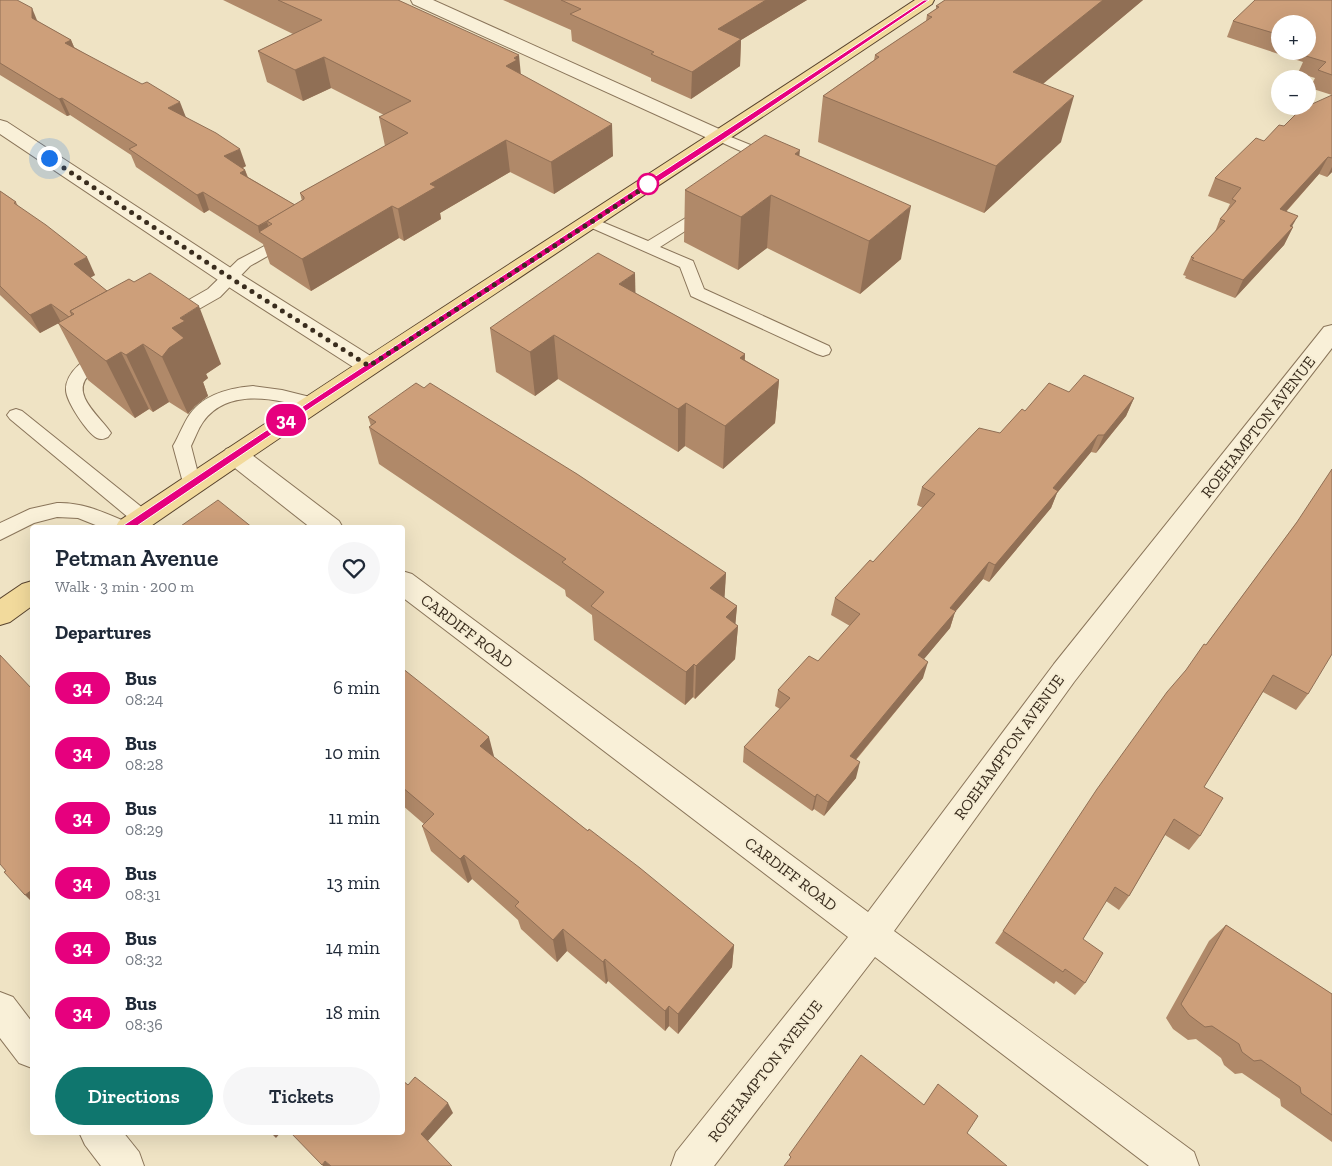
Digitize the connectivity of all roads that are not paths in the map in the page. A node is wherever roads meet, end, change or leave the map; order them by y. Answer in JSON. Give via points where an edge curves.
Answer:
{"nodes":[{"id":1,"x":419,"y":0,"type":"edge"},
{"id":2,"x":926,"y":0,"type":"edge"},
{"id":3,"x":0,"y":126,"type":"edge"},
{"id":4,"x":722,"y":137,"type":"junction"},
{"id":5,"x":742,"y":184,"type":"edge"},
{"id":6,"x":720,"y":203,"type":"edge"},
{"id":7,"x":590,"y":222,"type":"junction"},
{"id":8,"x":304,"y":230,"type":"edge"},
{"id":9,"x":650,"y":247,"type":"junction"},
{"id":10,"x":229,"y":277,"type":"junction"},
{"id":11,"x":156,"y":326,"type":"edge"},
{"id":12,"x":1332,"y":332,"type":"edge"},
{"id":13,"x":115,"y":350,"type":"edge"},
{"id":14,"x":823,"y":350,"type":"dead end"},
{"id":15,"x":369,"y":366,"type":"junction"},
{"id":16,"x":312,"y":403,"type":"junction"},
{"id":17,"x":16,"y":415,"type":"dead end"},
{"id":18,"x":102,"y":433,"type":"dead end"},
{"id":19,"x":235,"y":455,"type":"junction"},
{"id":20,"x":192,"y":484,"type":"junction"},
{"id":21,"x":135,"y":523,"type":"edge"},
{"id":22,"x":114,"y":525,"type":"edge"},
{"id":23,"x":326,"y":525,"type":"edge"},
{"id":24,"x":0,"y":533,"type":"edge"},
{"id":25,"x":405,"y":584,"type":"edge"},
{"id":26,"x":30,"y":593,"type":"edge"},
{"id":27,"x":0,"y":614,"type":"edge"},
{"id":28,"x":872,"y":934,"type":"junction"},
{"id":29,"x":0,"y":1010,"type":"edge"},
{"id":30,"x":30,"y":1048,"type":"edge"},
{"id":31,"x":100,"y":1135,"type":"edge"},
{"id":32,"x":125,"y":1166,"type":"edge"},
{"id":33,"x":690,"y":1166,"type":"edge"},
{"id":34,"x":1180,"y":1166,"type":"edge"}],
"edges":[{"from":1,"to":4,"type":"street"},
{"from":2,"to":4,"type":"main road"},
{"from":3,"to":10,"type":"street"},
{"from":4,"to":5,"type":"lane","via":[[748,150],[756,162],[749,178]]},
{"from":4,"to":7,"type":"main road"},
{"from":6,"to":9,"type":"lane"},
{"from":7,"to":9,"type":"lane"},
{"from":7,"to":15,"type":"main road"},
{"from":8,"to":10,"type":"lane","via":[[244,263]]},
{"from":9,"to":14,"type":"lane","via":[[687,264],[697,292]]},
{"from":10,"to":11,"type":"lane","via":[[214,293]]},
{"from":10,"to":15,"type":"street"},
{"from":12,"to":28,"type":"street","name":"ROEHAMPTON AVENUE","via":[[1064,673]]},
{"from":13,"to":18,"type":"lane","via":[[90,364],[77,377],[74,386],[77,404]]},
{"from":15,"to":16,"type":"main road"},
{"from":16,"to":19,"type":"main road"},
{"from":16,"to":20,"type":"lane","via":[[267,392],[234,392],[213,403],[198,416],[182,446]]},
{"from":17,"to":21,"type":"lane"},
{"from":19,"to":20,"type":"main road"},
{"from":19,"to":23,"type":"street"},
{"from":20,"to":21,"type":"main road"},
{"from":22,"to":24,"type":"lane","via":[[78,511],[52,509],[15,523]]},
{"from":25,"to":28,"type":"street","name":"CARDIFF ROAD"},
{"from":26,"to":27,"type":"main road"},
{"from":28,"to":33,"type":"street","name":"ROEHAMPTON AVENUE"},
{"from":28,"to":34,"type":"street","name":"CARDIFF ROAD"},
{"from":29,"to":30,"type":"street"},
{"from":31,"to":32,"type":"street"}]}
